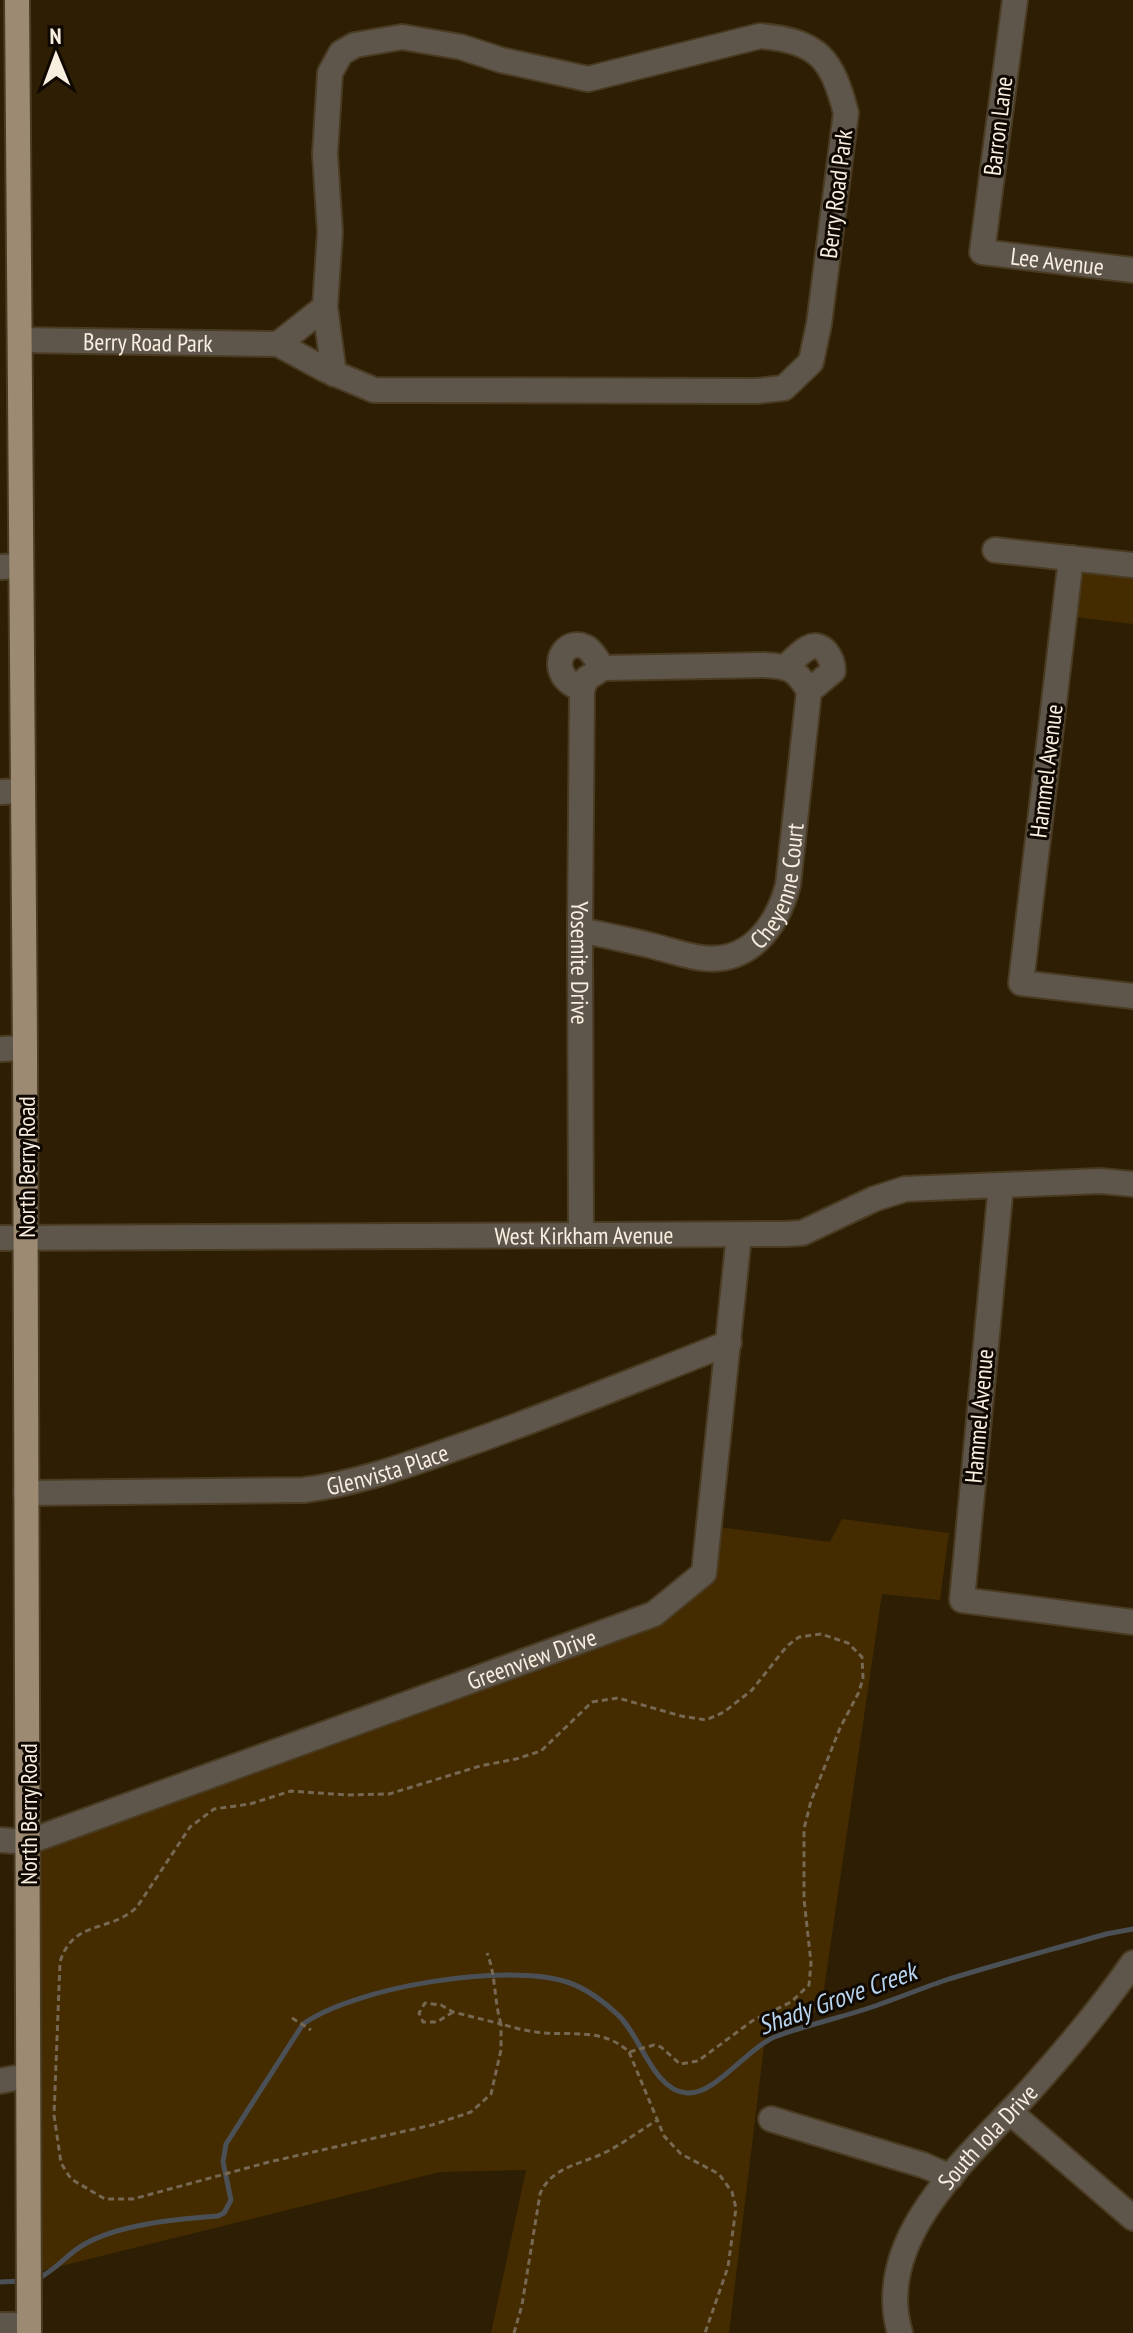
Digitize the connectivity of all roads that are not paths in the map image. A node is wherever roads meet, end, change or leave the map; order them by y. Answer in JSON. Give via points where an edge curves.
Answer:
{"nodes":[{"id":1,"x":17,"y":0,"type":"edge"},
{"id":2,"x":1015,"y":0,"type":"edge"},
{"id":3,"x":9,"y":144,"type":"edge"},
{"id":4,"x":982,"y":252,"type":"joint"},
{"id":5,"x":1133,"y":270,"type":"edge"},
{"id":6,"x":10,"y":299,"type":"edge"},
{"id":7,"x":325,"y":307,"type":"junction"},
{"id":8,"x":20,"y":340,"type":"junction"},
{"id":9,"x":278,"y":344,"type":"junction"},
{"id":10,"x":334,"y":374,"type":"junction"},
{"id":11,"x":995,"y":550,"type":"dead end"},
{"id":12,"x":1071,"y":558,"type":"junction"},
{"id":13,"x":1133,"y":565,"type":"edge"},
{"id":14,"x":10,"y":567,"type":"edge"},
{"id":15,"x":786,"y":666,"type":"junction"},
{"id":16,"x":809,"y":691,"type":"junction"},
{"id":17,"x":11,"y":791,"type":"edge"},
{"id":18,"x":580,"y":930,"type":"junction"},
{"id":19,"x":1133,"y":996,"type":"edge"},
{"id":20,"x":25,"y":1048,"type":"junction"},
{"id":21,"x":0,"y":1049,"type":"edge"},
{"id":22,"x":1133,"y":1184,"type":"edge"},
{"id":23,"x":1001,"y":1185,"type":"junction"},
{"id":24,"x":581,"y":1235,"type":"junction"},
{"id":25,"x":739,"y":1235,"type":"junction"},
{"id":26,"x":0,"y":1238,"type":"edge"},
{"id":27,"x":26,"y":1238,"type":"junction"},
{"id":28,"x":729,"y":1343,"type":"junction"},
{"id":29,"x":26,"y":1493,"type":"junction"},
{"id":30,"x":1133,"y":1622,"type":"edge"},
{"id":31,"x":0,"y":1840,"type":"edge"},
{"id":32,"x":28,"y":1842,"type":"junction"},
{"id":33,"x":1133,"y":1963,"type":"edge"},
{"id":34,"x":26,"y":2076,"type":"junction"},
{"id":35,"x":0,"y":2081,"type":"edge"},
{"id":36,"x":1010,"y":2112,"type":"junction"},
{"id":37,"x":771,"y":2119,"type":"dead end"},
{"id":38,"x":951,"y":2177,"type":"junction"},
{"id":39,"x":1133,"y":2218,"type":"edge"},
{"id":40,"x":0,"y":2325,"type":"edge"},
{"id":41,"x":29,"y":2329,"type":"edge"},
{"id":42,"x":900,"y":2333,"type":"edge"}],
"edges":[{"from":1,"to":3,"type":"main road","name":"North Berry Road"},
{"from":2,"to":4,"type":"street","name":"Barron Lane"},
{"from":3,"to":6,"type":"main road","name":"North Berry Road"},
{"from":4,"to":5,"type":"street","name":"Lee Avenue"},
{"from":6,"to":8,"type":"main road","name":"North Berry Road"},
{"from":7,"to":9,"type":"street"},
{"from":7,"to":10,"type":"street","name":"Berry Road Park"},
{"from":7,"to":10,"type":"street","name":"Berry Road Park","via":[[330,73],[341,53],[355,45],[402,37],[588,79],[760,36],[805,45],[825,59],[838,82],[846,113],[819,324],[811,362],[784,388],[374,390]]},
{"from":8,"to":9,"type":"street","name":"Berry Road Park"},
{"from":8,"to":14,"type":"main road","name":"North Berry Road"},
{"from":9,"to":10,"type":"street","name":"Berry Road Park"},
{"from":11,"to":12,"type":"street"},
{"from":12,"to":13,"type":"street"},
{"from":12,"to":19,"type":"street","name":"Hammel Avenue","via":[[1021,983]]},
{"from":14,"to":17,"type":"main road","name":"North Berry Road"},
{"from":15,"to":16,"type":"street"},
{"from":15,"to":16,"type":"street","via":[[808,647],[826,651],[833,671]]},
{"from":15,"to":18,"type":"street","name":"Yosemite Drive","via":[[591,679]]},
{"from":16,"to":18,"type":"street","name":"Cheyenne Court","via":[[788,885],[782,908],[766,932],[747,949],[703,958]]},
{"from":17,"to":20,"type":"main road","name":"North Berry Road"},
{"from":18,"to":24,"type":"street","name":"Yosemite Drive"},
{"from":20,"to":21,"type":"street"},
{"from":20,"to":27,"type":"main road","name":"North Berry Road"},
{"from":22,"to":23,"type":"street","name":"West Kirkham Avenue"},
{"from":23,"to":25,"type":"street","name":"West Kirkham Avenue","via":[[905,1189],[802,1233]]},
{"from":23,"to":30,"type":"street","name":"Hammel Avenue","via":[[962,1600]]},
{"from":24,"to":25,"type":"street","name":"West Kirkham Avenue"},
{"from":24,"to":27,"type":"street","name":"West Kirkham Avenue"},
{"from":25,"to":28,"type":"street","name":"Greenview Drive"},
{"from":26,"to":27,"type":"street","name":"West Kirkham Avenue"},
{"from":27,"to":29,"type":"main road","name":"North Berry Road"},
{"from":28,"to":29,"type":"street","name":"Glenvista Place","via":[[510,1429],[341,1485],[304,1490]]},
{"from":28,"to":32,"type":"street","name":"Greenview Drive","via":[[704,1573],[654,1614]]},
{"from":29,"to":32,"type":"main road","name":"North Berry Road"},
{"from":31,"to":32,"type":"street"},
{"from":32,"to":34,"type":"main road","name":"North Berry Road"},
{"from":33,"to":36,"type":"street","name":"South Iola Drive"},
{"from":34,"to":35,"type":"street"},
{"from":34,"to":41,"type":"main road","name":"North Berry Road"},
{"from":36,"to":38,"type":"street","name":"South Iola Drive"},
{"from":36,"to":39,"type":"street"},
{"from":37,"to":38,"type":"street"},
{"from":38,"to":42,"type":"street","name":"South Iola Drive","via":[[915,2225],[899,2263],[893,2311]]},
{"from":40,"to":41,"type":"street"}]}
